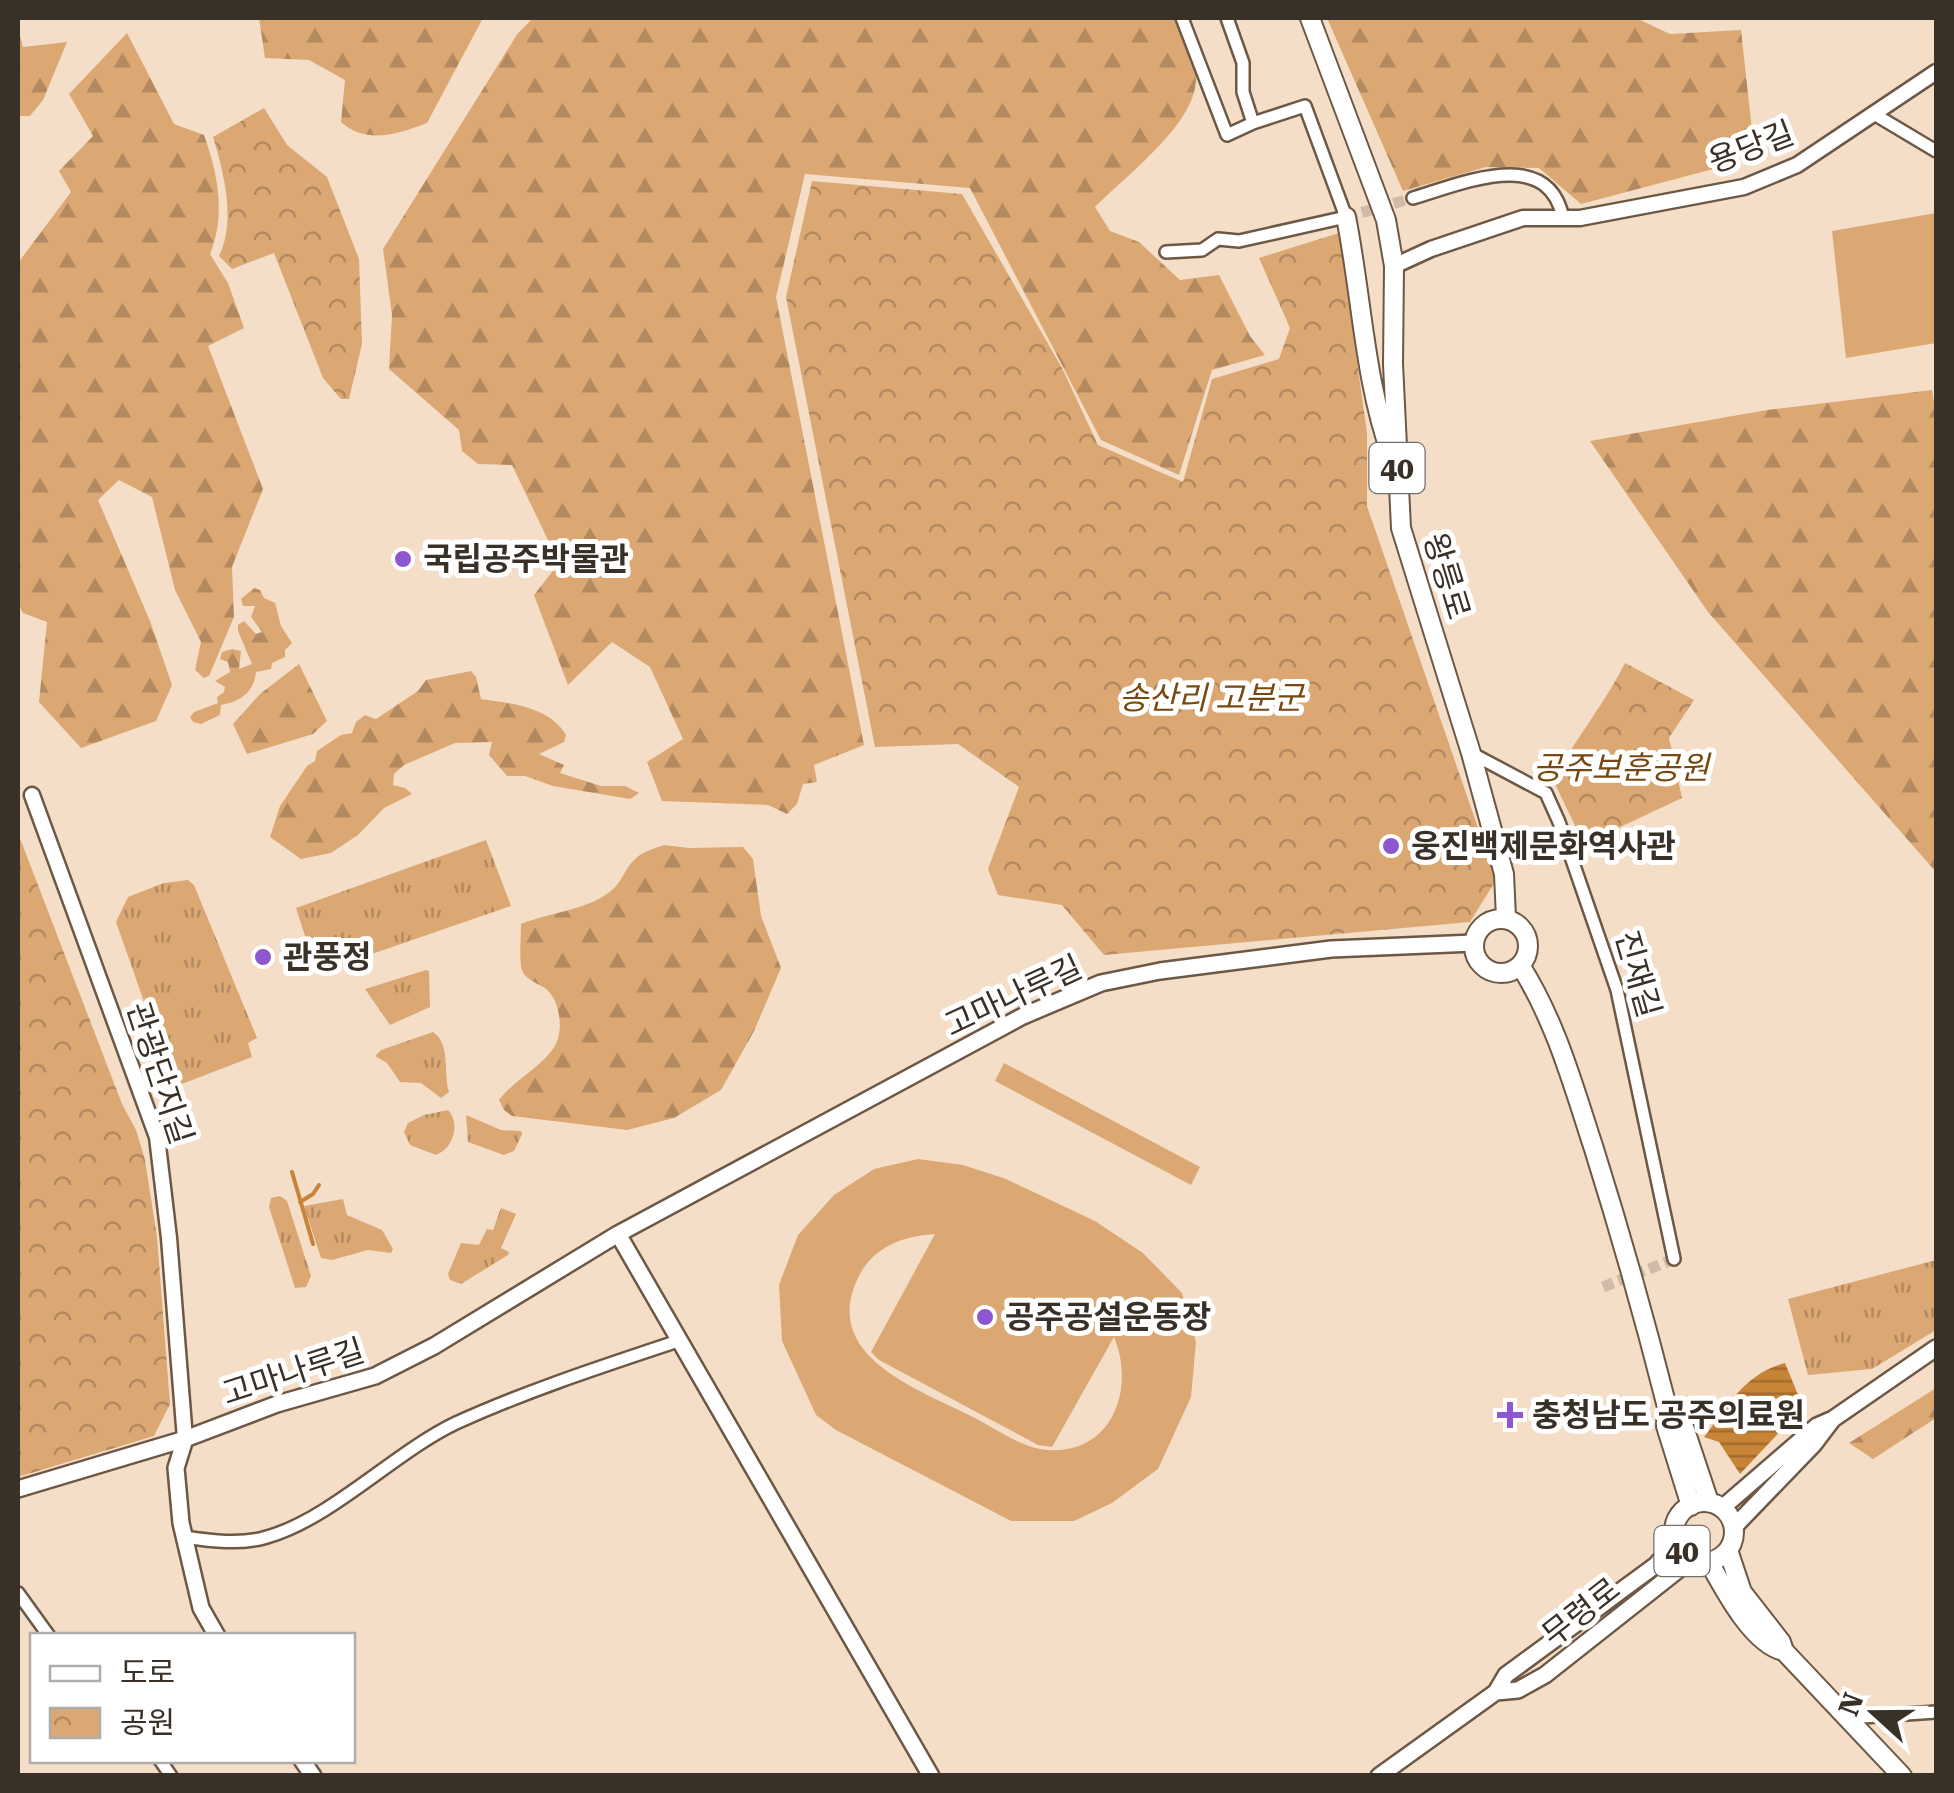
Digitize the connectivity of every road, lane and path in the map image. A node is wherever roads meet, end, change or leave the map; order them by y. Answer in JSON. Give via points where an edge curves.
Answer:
{"nodes":[{"id":1,"x":1182,"y":18,"type":"edge"},
{"id":2,"x":1227,"y":18,"type":"edge"},
{"id":3,"x":1310,"y":18,"type":"edge"},
{"id":4,"x":1936,"y":72,"type":"edge"},
{"id":5,"x":1874,"y":114,"type":"junction"},
{"id":6,"x":1253,"y":124,"type":"junction"},
{"id":7,"x":1936,"y":151,"type":"edge"},
{"id":8,"x":1413,"y":198,"type":"tunnel mouth"},
{"id":9,"x":1346,"y":217,"type":"junction"},
{"id":10,"x":1564,"y":218,"type":"junction"},
{"id":11,"x":1166,"y":252,"type":"dead end"},
{"id":12,"x":1394,"y":266,"type":"junction"},
{"id":13,"x":1398,"y":473,"type":"junction"},
{"id":14,"x":1472,"y":754,"type":"junction"},
{"id":15,"x":25,"y":798,"type":"edge"},
{"id":16,"x":1506,"y":918,"type":"junction"},
{"id":17,"x":1474,"y":943,"type":"junction"},
{"id":18,"x":1520,"y":965,"type":"junction"},
{"id":19,"x":618,"y":1234,"type":"junction"},
{"id":20,"x":1674,"y":1259,"type":"dead end"},
{"id":21,"x":678,"y":1341,"type":"junction"},
{"id":22,"x":1936,"y":1348,"type":"edge"},
{"id":23,"x":1833,"y":1419,"type":"junction"},
{"id":24,"x":186,"y":1439,"type":"junction"},
{"id":25,"x":18,"y":1489,"type":"edge"},
{"id":26,"x":1707,"y":1505,"type":"junction"},
{"id":27,"x":1734,"y":1526,"type":"junction"},
{"id":28,"x":184,"y":1537,"type":"junction"},
{"id":29,"x":1676,"y":1542,"type":"junction"},
{"id":30,"x":1728,"y":1550,"type":"junction"},
{"id":31,"x":1701,"y":1561,"type":"junction"},
{"id":32,"x":18,"y":1593,"type":"edge"},
{"id":33,"x":48,"y":1633,"type":"edge"},
{"id":34,"x":214,"y":1633,"type":"edge"},
{"id":35,"x":1784,"y":1652,"type":"junction"},
{"id":36,"x":1496,"y":1692,"type":"junction"},
{"id":37,"x":1936,"y":1712,"type":"edge"},
{"id":38,"x":1848,"y":1718,"type":"junction"},
{"id":39,"x":931,"y":1776,"type":"edge"},
{"id":40,"x":1379,"y":1776,"type":"edge"},
{"id":41,"x":1902,"y":1776,"type":"edge"}],
"edges":[{"from":1,"to":6,"type":"street","via":[[1227,135]]},
{"from":2,"to":6,"type":"street"},
{"from":3,"to":12,"type":"main road","name":"왕릉로","number":"40","via":[[1386,220]]},
{"from":4,"to":5,"type":"street","name":"용당길"},
{"from":5,"to":7,"type":"street"},
{"from":5,"to":10,"type":"street","name":"용당길","via":[[1797,166],[1744,186]]},
{"from":6,"to":9,"type":"street","via":[[1304,106]]},
{"from":8,"to":10,"type":"street","via":[[1506,174],[1530,176],[1560,201]]},
{"from":9,"to":11,"type":"street"},
{"from":9,"to":13,"type":"main road","via":[[1370,377]]},
{"from":10,"to":12,"type":"street","name":"용당길","via":[[1523,218]]},
{"from":12,"to":13,"type":"main road","name":"왕릉로","number":"40"},
{"from":13,"to":14,"type":"main road","name":"왕릉로","number":"40","via":[[1401,528]]},
{"from":14,"to":16,"type":"main road","name":"왕릉로","number":"40","via":[[1504,874]]},
{"from":14,"to":20,"type":"street","name":"진재길","via":[[1546,793],[1559,822],[1618,990]]},
{"from":15,"to":24,"type":"street","name":"관광단지길","via":[[157,1136]]},
{"from":16,"to":17,"type":"main road","via":[[1488,921]]},
{"from":16,"to":18,"type":"main road","name":"왕릉로","number":"40","via":[[1527,935],[1528,954]]},
{"from":17,"to":18,"type":"main road","via":[[1477,960],[1490,971]]},
{"from":17,"to":19,"type":"main road","name":"고마나루길","via":[[1330,949],[1101,984],[1022,1016]]},
{"from":18,"to":26,"type":"main road","name":"왕릉로","number":"40","via":[[1565,1060],[1634,1276],[1666,1426]]},
{"from":19,"to":21,"type":"main road"},
{"from":19,"to":24,"type":"main road","name":"고마나루길","via":[[375,1376]]},
{"from":21,"to":28,"type":"street","via":[[541,1386],[452,1426],[297,1526],[236,1541]]},
{"from":21,"to":39,"type":"main road"},
{"from":22,"to":23,"type":"main road"},
{"from":23,"to":26,"type":"main road"},
{"from":23,"to":27,"type":"main road"},
{"from":24,"to":25,"type":"main road","name":"고마나루길"},
{"from":24,"to":28,"type":"main road","via":[[176,1468]]},
{"from":26,"to":27,"type":"main road","number":"40"},
{"from":26,"to":29,"type":"main road","number":"40","via":[[1678,1518]]},
{"from":27,"to":30,"type":"main road","number":"40"},
{"from":28,"to":34,"type":"main road","via":[[201,1608]]},
{"from":29,"to":31,"type":"main road","number":"40"},
{"from":29,"to":36,"type":"main road","name":"무령로","via":[[1656,1565],[1506,1675]]},
{"from":30,"to":31,"type":"main road","number":"40"},
{"from":30,"to":35,"type":"main road","number":"40","via":[[1742,1592]]},
{"from":31,"to":35,"type":"main road","number":"40","via":[[1771,1649]]},
{"from":31,"to":36,"type":"main road","name":"무령로","via":[[1545,1675],[1518,1690]]},
{"from":32,"to":33,"type":"street"},
{"from":35,"to":38,"type":"main road","number":"40"},
{"from":36,"to":40,"type":"main road","name":"무령로"},
{"from":37,"to":38,"type":"street"},
{"from":38,"to":41,"type":"main road","number":"40"}]}
